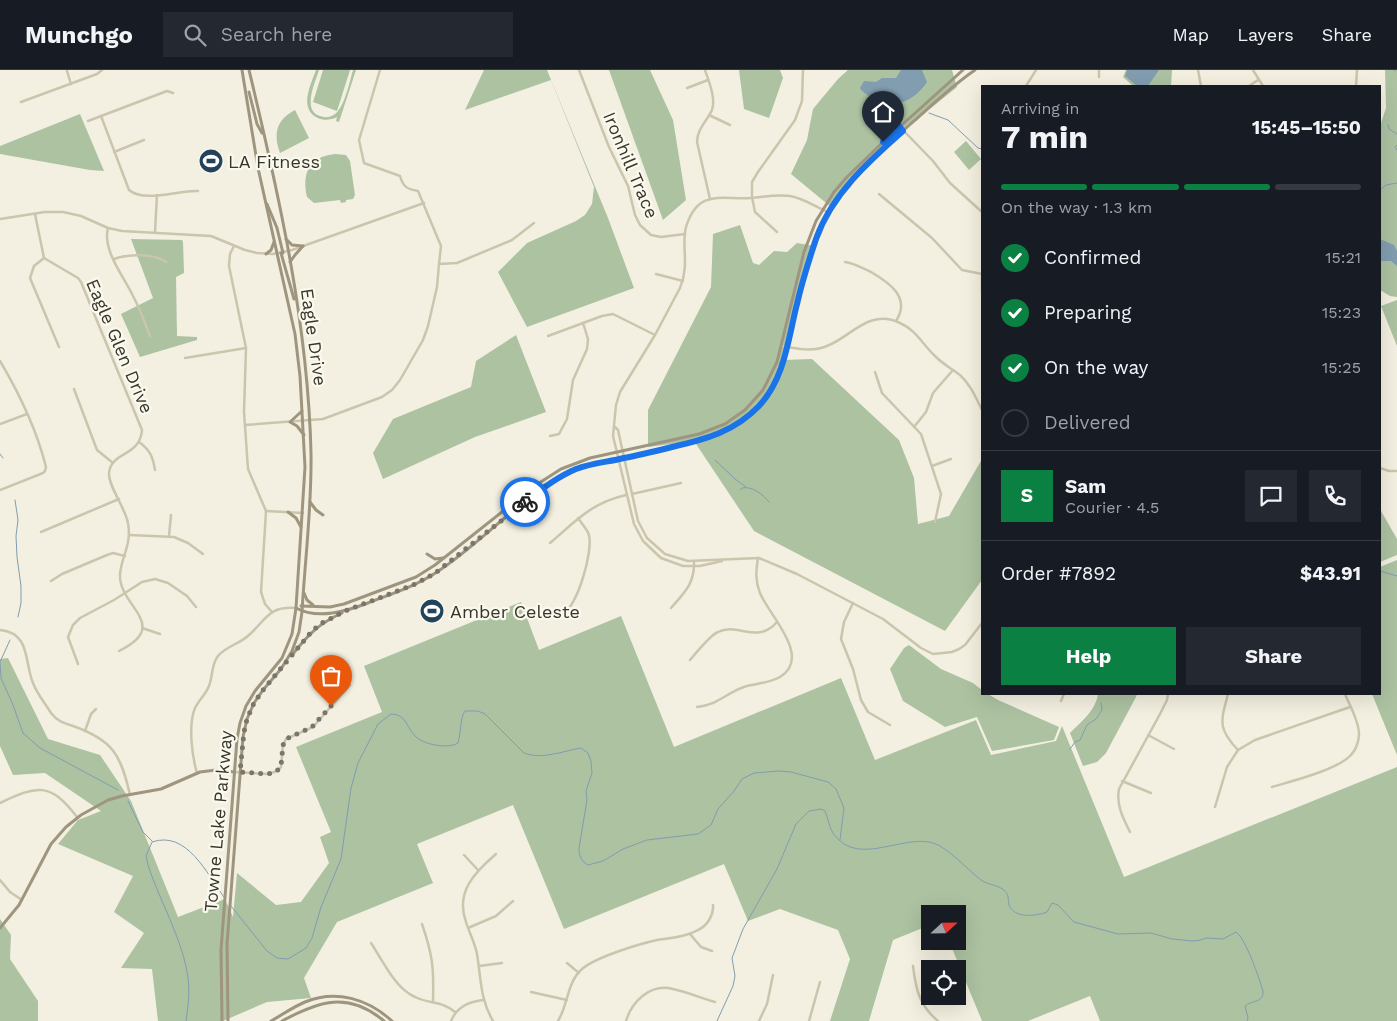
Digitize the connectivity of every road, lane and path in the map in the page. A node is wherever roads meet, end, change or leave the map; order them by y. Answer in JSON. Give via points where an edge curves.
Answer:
{"nodes":[{"id":1,"x":102,"y":70,"type":"edge"},
{"id":2,"x":242,"y":70,"type":"edge"},
{"id":3,"x":249,"y":70,"type":"edge"},
{"id":4,"x":380,"y":70,"type":"edge"},
{"id":5,"x":579,"y":70,"type":"edge"},
{"id":6,"x":705,"y":70,"type":"edge"},
{"id":7,"x":802,"y":70,"type":"edge"},
{"id":8,"x":963,"y":70,"type":"edge"},
{"id":9,"x":974,"y":70,"type":"edge"},
{"id":10,"x":1036,"y":70,"type":"edge"},
{"id":11,"x":1099,"y":70,"type":"edge"},
{"id":12,"x":1198,"y":70,"type":"edge"},
{"id":13,"x":1253,"y":70,"type":"edge"},
{"id":14,"x":1357,"y":70,"type":"edge"},
{"id":15,"x":67,"y":71,"type":"dead end"},
{"id":16,"x":1099,"y":77,"type":"dead end"},
{"id":17,"x":708,"y":80,"type":"junction"},
{"id":18,"x":1258,"y":80,"type":"junction"},
{"id":19,"x":71,"y":84,"type":"junction"},
{"id":20,"x":1027,"y":85,"type":"edge"},
{"id":21,"x":1201,"y":85,"type":"edge"},
{"id":22,"x":1250,"y":85,"type":"edge"},
{"id":23,"x":1262,"y":85,"type":"edge"},
{"id":24,"x":1356,"y":85,"type":"edge"},
{"id":25,"x":686,"y":88,"type":"dead end"},
{"id":26,"x":249,"y":92,"type":"dead end"},
{"id":27,"x":173,"y":93,"type":"dead end"},
{"id":28,"x":21,"y":102,"type":"dead end"},
{"id":29,"x":709,"y":115,"type":"junction"},
{"id":30,"x":101,"y":116,"type":"junction"},
{"id":31,"x":88,"y":122,"type":"dead end"},
{"id":32,"x":730,"y":126,"type":"dead end"},
{"id":33,"x":900,"y":127,"type":"junction"},
{"id":34,"x":903,"y":131,"type":"junction"},
{"id":35,"x":264,"y":135,"type":"junction"},
{"id":36,"x":144,"y":140,"type":"dead end"},
{"id":37,"x":114,"y":152,"type":"junction"},
{"id":38,"x":198,"y":191,"type":"dead end"},
{"id":39,"x":879,"y":194,"type":"dead end"},
{"id":40,"x":157,"y":195,"type":"junction"},
{"id":41,"x":752,"y":197,"type":"junction"},
{"id":42,"x":264,"y":199,"type":"junction"},
{"id":43,"x":710,"y":199,"type":"junction"},
{"id":44,"x":424,"y":203,"type":"junction"},
{"id":45,"x":823,"y":210,"type":"junction"},
{"id":46,"x":981,"y":211,"type":"edge"},
{"id":47,"x":828,"y":212,"type":"junction"},
{"id":48,"x":35,"y":214,"type":"junction"},
{"id":49,"x":0,"y":220,"type":"edge"},
{"id":50,"x":534,"y":223,"type":"dead end"},
{"id":51,"x":108,"y":228,"type":"junction"},
{"id":52,"x":155,"y":232,"type":"junction"},
{"id":53,"x":777,"y":232,"type":"dead end"},
{"id":54,"x":685,"y":234,"type":"junction"},
{"id":55,"x":285,"y":237,"type":"junction"},
{"id":56,"x":274,"y":239,"type":"junction"},
{"id":57,"x":235,"y":246,"type":"junction"},
{"id":58,"x":303,"y":246,"type":"junction"},
{"id":59,"x":282,"y":253,"type":"junction"},
{"id":60,"x":266,"y":254,"type":"junction"},
{"id":61,"x":44,"y":258,"type":"junction"},
{"id":62,"x":114,"y":259,"type":"junction"},
{"id":63,"x":166,"y":262,"type":"dead end"},
{"id":64,"x":845,"y":262,"type":"dead end"},
{"id":65,"x":439,"y":264,"type":"junction"},
{"id":66,"x":290,"y":265,"type":"junction"},
{"id":67,"x":656,"y":274,"type":"dead end"},
{"id":68,"x":981,"y":275,"type":"edge"},
{"id":69,"x":683,"y":281,"type":"junction"},
{"id":70,"x":296,"y":304,"type":"junction"},
{"id":71,"x":896,"y":322,"type":"junction"},
{"id":72,"x":583,"y":323,"type":"junction"},
{"id":73,"x":654,"y":335,"type":"junction"},
{"id":74,"x":150,"y":336,"type":"dead end"},
{"id":75,"x":548,"y":336,"type":"dead end"},
{"id":76,"x":782,"y":346,"type":"junction"},
{"id":77,"x":59,"y":347,"type":"dead end"},
{"id":78,"x":787,"y":347,"type":"junction"},
{"id":79,"x":246,"y":348,"type":"junction"},
{"id":80,"x":185,"y":358,"type":"dead end"},
{"id":81,"x":0,"y":361,"type":"edge"},
{"id":82,"x":953,"y":370,"type":"junction"},
{"id":83,"x":875,"y":372,"type":"dead end"},
{"id":84,"x":74,"y":389,"type":"dead end"},
{"id":85,"x":981,"y":408,"type":"edge"},
{"id":86,"x":302,"y":411,"type":"junction"},
{"id":87,"x":27,"y":414,"type":"junction"},
{"id":88,"x":309,"y":421,"type":"junction"},
{"id":89,"x":290,"y":422,"type":"junction"},
{"id":90,"x":303,"y":422,"type":"junction"},
{"id":91,"x":0,"y":424,"type":"edge"},
{"id":92,"x":245,"y":425,"type":"junction"},
{"id":93,"x":615,"y":426,"type":"junction"},
{"id":94,"x":914,"y":427,"type":"junction"},
{"id":95,"x":304,"y":435,"type":"junction"},
{"id":96,"x":550,"y":436,"type":"dead end"},
{"id":97,"x":139,"y":442,"type":"junction"},
{"id":98,"x":622,"y":451,"type":"junction"},
{"id":99,"x":617,"y":452,"type":"junction"},
{"id":100,"x":624,"y":458,"type":"junction"},
{"id":101,"x":619,"y":459,"type":"junction"},
{"id":102,"x":951,"y":459,"type":"dead end"},
{"id":103,"x":113,"y":463,"type":"junction"},
{"id":104,"x":932,"y":466,"type":"junction"},
{"id":105,"x":1381,"y":468,"type":"edge"},
{"id":106,"x":155,"y":470,"type":"dead end"},
{"id":107,"x":1397,"y":471,"type":"edge"},
{"id":108,"x":681,"y":483,"type":"dead end"},
{"id":109,"x":0,"y":490,"type":"edge"},
{"id":110,"x":632,"y":494,"type":"junction"},
{"id":111,"x":627,"y":495,"type":"junction"},
{"id":112,"x":119,"y":499,"type":"junction"},
{"id":113,"x":309,"y":501,"type":"junction"},
{"id":114,"x":266,"y":511,"type":"junction"},
{"id":115,"x":288,"y":512,"type":"junction"},
{"id":116,"x":303,"y":513,"type":"junction"},
{"id":117,"x":171,"y":515,"type":"dead end"},
{"id":118,"x":323,"y":515,"type":"dead end"},
{"id":119,"x":578,"y":518,"type":"junction"},
{"id":120,"x":935,"y":522,"type":"dead end"},
{"id":121,"x":301,"y":528,"type":"junction"},
{"id":122,"x":41,"y":532,"type":"dead end"},
{"id":123,"x":130,"y":535,"type":"junction"},
{"id":124,"x":169,"y":536,"type":"junction"},
{"id":125,"x":550,"y":543,"type":"dead end"},
{"id":126,"x":203,"y":554,"type":"dead end"},
{"id":127,"x":426,"y":554,"type":"dead end"},
{"id":128,"x":125,"y":556,"type":"junction"},
{"id":129,"x":448,"y":556,"type":"junction"},
{"id":130,"x":758,"y":558,"type":"junction"},
{"id":131,"x":694,"y":561,"type":"junction"},
{"id":132,"x":722,"y":561,"type":"junction"},
{"id":133,"x":694,"y":566,"type":"junction"},
{"id":134,"x":51,"y":581,"type":"dead end"},
{"id":135,"x":303,"y":589,"type":"junction"},
{"id":136,"x":125,"y":593,"type":"junction"},
{"id":137,"x":853,"y":604,"type":"junction"},
{"id":138,"x":302,"y":606,"type":"junction"},
{"id":139,"x":196,"y":607,"type":"dead end"},
{"id":140,"x":316,"y":607,"type":"junction"},
{"id":141,"x":296,"y":608,"type":"junction"},
{"id":142,"x":671,"y":608,"type":"dead end"},
{"id":143,"x":345,"y":611,"type":"junction"},
{"id":144,"x":272,"y":612,"type":"junction"},
{"id":145,"x":302,"y":612,"type":"junction"},
{"id":146,"x":562,"y":615,"type":"dead end"},
{"id":147,"x":777,"y":622,"type":"junction"},
{"id":148,"x":981,"y":623,"type":"edge"},
{"id":149,"x":142,"y":628,"type":"junction"},
{"id":150,"x":0,"y":630,"type":"edge"},
{"id":151,"x":160,"y":634,"type":"dead end"},
{"id":152,"x":119,"y":650,"type":"dead end"},
{"id":153,"x":690,"y":660,"type":"dead end"},
{"id":154,"x":285,"y":663,"type":"junction"},
{"id":155,"x":78,"y":664,"type":"dead end"},
{"id":156,"x":350,"y":685,"type":"dead end"},
{"id":157,"x":1064,"y":695,"type":"edge"},
{"id":158,"x":1168,"y":695,"type":"edge"},
{"id":159,"x":1228,"y":695,"type":"edge"},
{"id":160,"x":1345,"y":695,"type":"edge"},
{"id":161,"x":1061,"y":701,"type":"dead end"},
{"id":162,"x":698,"y":707,"type":"dead end"},
{"id":163,"x":1350,"y":707,"type":"junction"},
{"id":164,"x":96,"y":709,"type":"dead end"},
{"id":165,"x":890,"y":724,"type":"dead end"},
{"id":166,"x":85,"y":730,"type":"junction"},
{"id":167,"x":1148,"y":735,"type":"junction"},
{"id":168,"x":1174,"y":748,"type":"dead end"},
{"id":169,"x":1238,"y":750,"type":"junction"},
{"id":170,"x":234,"y":772,"type":"junction"},
{"id":171,"x":240,"y":772,"type":"junction"},
{"id":172,"x":197,"y":773,"type":"junction"},
{"id":173,"x":1122,"y":781,"type":"junction"},
{"id":174,"x":1272,"y":787,"type":"dead end"},
{"id":175,"x":1151,"y":793,"type":"dead end"},
{"id":176,"x":130,"y":794,"type":"junction"},
{"id":177,"x":0,"y":803,"type":"edge"},
{"id":178,"x":1215,"y":807,"type":"dead end"},
{"id":179,"x":77,"y":817,"type":"junction"},
{"id":180,"x":1130,"y":832,"type":"dead end"},
{"id":181,"x":496,"y":854,"type":"dead end"},
{"id":182,"x":464,"y":855,"type":"dead end"},
{"id":183,"x":478,"y":870,"type":"junction"},
{"id":184,"x":0,"y":880,"type":"edge"},
{"id":185,"x":22,"y":900,"type":"junction"},
{"id":186,"x":513,"y":901,"type":"dead end"},
{"id":187,"x":713,"y":905,"type":"dead end"},
{"id":188,"x":422,"y":924,"type":"dead end"},
{"id":189,"x":0,"y":928,"type":"edge"},
{"id":190,"x":468,"y":928,"type":"junction"},
{"id":191,"x":690,"y":934,"type":"junction"},
{"id":192,"x":371,"y":943,"type":"dead end"},
{"id":193,"x":712,"y":951,"type":"dead end"},
{"id":194,"x":502,"y":963,"type":"dead end"},
{"id":195,"x":567,"y":963,"type":"dead end"},
{"id":196,"x":479,"y":966,"type":"junction"},
{"id":197,"x":913,"y":966,"type":"dead end"},
{"id":198,"x":579,"y":973,"type":"junction"},
{"id":199,"x":772,"y":975,"type":"dead end"},
{"id":200,"x":820,"y":982,"type":"dead end"},
{"id":201,"x":531,"y":992,"type":"dead end"},
{"id":202,"x":483,"y":1000,"type":"junction"},
{"id":203,"x":567,"y":1000,"type":"junction"},
{"id":204,"x":433,"y":1002,"type":"junction"},
{"id":205,"x":714,"y":1002,"type":"dead end"},
{"id":206,"x":455,"y":1012,"type":"junction"},
{"id":207,"x":222,"y":1021,"type":"edge"},
{"id":208,"x":228,"y":1021,"type":"edge"},
{"id":209,"x":271,"y":1021,"type":"edge"},
{"id":210,"x":282,"y":1021,"type":"edge"},
{"id":211,"x":384,"y":1021,"type":"edge"},
{"id":212,"x":392,"y":1021,"type":"edge"},
{"id":213,"x":451,"y":1021,"type":"edge"},
{"id":214,"x":493,"y":1021,"type":"edge"},
{"id":215,"x":558,"y":1021,"type":"edge"},
{"id":216,"x":626,"y":1021,"type":"edge"},
{"id":217,"x":760,"y":1021,"type":"edge"},
{"id":218,"x":809,"y":1021,"type":"edge"},
{"id":219,"x":938,"y":1021,"type":"edge"}],
"edges":[{"from":1,"to":19,"type":"street"},
{"from":2,"to":42,"type":"main road","name":"Eagle Drive"},
{"from":3,"to":35,"type":"main road","name":"Eagle Drive"},
{"from":4,"to":44,"type":"street","via":[[359,140],[364,163],[400,176],[402,184],[418,191]]},
{"from":5,"to":54,"type":"street","name":"Ironhill Trace","via":[[628,186],[640,225],[661,237]]},
{"from":6,"to":17,"type":"street"},
{"from":7,"to":41,"type":"street","via":[[802,101],[795,120],[752,182]]},
{"from":8,"to":33,"type":"main road"},
{"from":9,"to":34,"type":"main road"},
{"from":10,"to":20,"type":"street"},
{"from":11,"to":16,"type":"street"},
{"from":12,"to":21,"type":"street"},
{"from":13,"to":18,"type":"street"},
{"from":14,"to":24,"type":"street"},
{"from":15,"to":19,"type":"street"},
{"from":17,"to":25,"type":"street"},
{"from":17,"to":29,"type":"street","via":[[713,102]]},
{"from":18,"to":22,"type":"street"},
{"from":18,"to":23,"type":"street"},
{"from":19,"to":28,"type":"street"},
{"from":26,"to":35,"type":"main road"},
{"from":27,"to":30,"type":"street","via":[[167,91]]},
{"from":29,"to":32,"type":"street"},
{"from":29,"to":43,"type":"street","via":[[697,142]]},
{"from":30,"to":31,"type":"street"},
{"from":30,"to":37,"type":"street"},
{"from":33,"to":34,"type":"street"},
{"from":33,"to":45,"type":"main road","via":[[847,177]]},
{"from":34,"to":46,"type":"street","via":[[950,183]]},
{"from":34,"to":47,"type":"main road","via":[[858,174]]},
{"from":35,"to":55,"type":"main road","name":"Eagle Drive"},
{"from":36,"to":37,"type":"street"},
{"from":37,"to":40,"type":"street","via":[[129,190],[136,195]]},
{"from":38,"to":40,"type":"street"},
{"from":39,"to":68,"type":"street","via":[[932,238],[962,270]]},
{"from":40,"to":52,"type":"street"},
{"from":41,"to":43,"type":"street"},
{"from":41,"to":45,"type":"street","via":[[789,196]]},
{"from":41,"to":53,"type":"street","via":[[755,212]]},
{"from":42,"to":56,"type":"main road","name":"Eagle Drive"},
{"from":42,"to":59,"type":"main road","via":[[277,228]]},
{"from":43,"to":54,"type":"street","via":[[694,211]]},
{"from":44,"to":58,"type":"street"},
{"from":44,"to":65,"type":"street","via":[[441,246]]},
{"from":45,"to":47,"type":"street"},
{"from":45,"to":76,"type":"main road","via":[[804,252]]},
{"from":47,"to":78,"type":"main road","via":[[816,237]]},
{"from":48,"to":49,"type":"street"},
{"from":48,"to":51,"type":"street","via":[[63,212]]},
{"from":48,"to":61,"type":"street"},
{"from":50,"to":65,"type":"street","via":[[512,240],[457,263]]},
{"from":51,"to":52,"type":"street"},
{"from":51,"to":62,"type":"street","via":[[107,242]]},
{"from":52,"to":57,"type":"street","via":[[211,236]]},
{"from":54,"to":69,"type":"street"},
{"from":55,"to":58,"type":"main road","via":[[290,244]]},
{"from":55,"to":59,"type":"main road","name":"Eagle Drive"},
{"from":56,"to":59,"type":"main road","name":"Eagle Drive"},
{"from":56,"to":60,"type":"main road","via":[[271,250]]},
{"from":57,"to":60,"type":"street"},
{"from":57,"to":79,"type":"street","via":[[229,266]]},
{"from":58,"to":59,"type":"street"},
{"from":58,"to":66,"type":"main road","via":[[294,254]]},
{"from":59,"to":60,"type":"street"},
{"from":59,"to":66,"type":"main road","name":"Eagle Drive"},
{"from":59,"to":70,"type":"main road"},
{"from":59,"to":86,"type":"main road","name":"Eagle Drive","via":[[296,340]]},
{"from":61,"to":77,"type":"street","via":[[34,266],[30,278]]},
{"from":61,"to":97,"type":"street","name":"Eagle Glen Drive","via":[[81,282],[142,430]]},
{"from":62,"to":63,"type":"street","via":[[130,256],[160,258]]},
{"from":62,"to":74,"type":"street"},
{"from":64,"to":71,"type":"street","via":[[877,276],[896,291],[901,309]]},
{"from":65,"to":88,"type":"street","via":[[428,326],[421,344],[392,390],[350,410]]},
{"from":66,"to":70,"type":"main road","name":"Eagle Drive"},
{"from":67,"to":69,"type":"street"},
{"from":69,"to":73,"type":"street"},
{"from":70,"to":88,"type":"main road","name":"Eagle Drive","via":[[303,344]]},
{"from":71,"to":78,"type":"street","via":[[876,320],[864,323],[837,342],[817,349]]},
{"from":71,"to":82,"type":"street","via":[[915,334],[934,356]]},
{"from":72,"to":73,"type":"street","via":[[613,314]]},
{"from":72,"to":75,"type":"street"},
{"from":72,"to":96,"type":"street","via":[[588,339],[587,349],[573,380],[567,419],[559,434]]},
{"from":73,"to":93,"type":"street","via":[[620,392]]},
{"from":76,"to":78,"type":"street"},
{"from":76,"to":98,"type":"main road","via":[[763,390],[745,410],[725,424],[699,434]]},
{"from":78,"to":100,"type":"main road","via":[[778,379],[761,404],[742,422],[703,440]]},
{"from":79,"to":80,"type":"street"},
{"from":79,"to":92,"type":"street"},
{"from":81,"to":87,"type":"street"},
{"from":82,"to":85,"type":"street","via":[[972,389]]},
{"from":82,"to":94,"type":"street","via":[[933,393],[926,412]]},
{"from":83,"to":94,"type":"street","via":[[882,393]]},
{"from":84,"to":103,"type":"street","via":[[97,450]]},
{"from":86,"to":89,"type":"main road"},
{"from":86,"to":90,"type":"main road","name":"Eagle Drive"},
{"from":87,"to":91,"type":"street"},
{"from":87,"to":109,"type":"street","via":[[45,462],[45,471]]},
{"from":88,"to":90,"type":"street"},
{"from":88,"to":113,"type":"main road","name":"Eagle Drive"},
{"from":89,"to":90,"type":"street"},
{"from":89,"to":92,"type":"street"},
{"from":89,"to":95,"type":"main road","via":[[298,426]]},
{"from":90,"to":95,"type":"main road","name":"Eagle Drive"},
{"from":92,"to":114,"type":"street","via":[[248,470]]},
{"from":93,"to":98,"type":"street"},
{"from":93,"to":99,"type":"street"},
{"from":94,"to":104,"type":"street","via":[[921,434]]},
{"from":95,"to":116,"type":"main road","name":"Eagle Drive"},
{"from":97,"to":103,"type":"street","name":"Eagle Glen Drive"},
{"from":97,"to":106,"type":"street","via":[[154,458]]},
{"from":98,"to":99,"type":"main road"},
{"from":98,"to":100,"type":"street"},
{"from":99,"to":101,"type":"street"},
{"from":99,"to":129,"type":"main road","via":[[581,461],[550,475]]},
{"from":100,"to":101,"type":"main road"},
{"from":100,"to":110,"type":"street"},
{"from":101,"to":111,"type":"street"},
{"from":101,"to":143,"type":"main road","via":[[585,466],[557,479],[434,574]]},
{"from":102,"to":104,"type":"street"},
{"from":103,"to":112,"type":"street","via":[[109,474]]},
{"from":104,"to":120,"type":"street","via":[[941,494]]},
{"from":105,"to":107,"type":"street"},
{"from":108,"to":110,"type":"street"},
{"from":110,"to":111,"type":"street"},
{"from":110,"to":131,"type":"street","via":[[638,520],[647,538],[673,557]]},
{"from":111,"to":119,"type":"street","via":[[604,501]]},
{"from":111,"to":133,"type":"street","via":[[634,524],[650,549],[671,562]]},
{"from":112,"to":122,"type":"street"},
{"from":112,"to":123,"type":"street"},
{"from":113,"to":118,"type":"main road"},
{"from":113,"to":135,"type":"main road","name":"Eagle Drive"},
{"from":114,"to":115,"type":"street"},
{"from":114,"to":144,"type":"street","via":[[261,592]]},
{"from":115,"to":116,"type":"street"},
{"from":115,"to":121,"type":"main road"},
{"from":116,"to":121,"type":"main road","name":"Eagle Drive"},
{"from":117,"to":124,"type":"street"},
{"from":119,"to":125,"type":"street"},
{"from":119,"to":146,"type":"street","via":[[589,537],[587,555],[577,594],[572,606]]},
{"from":121,"to":141,"type":"main road","name":"Eagle Drive"},
{"from":123,"to":124,"type":"street"},
{"from":123,"to":128,"type":"street"},
{"from":124,"to":126,"type":"street","via":[[182,540]]},
{"from":127,"to":129,"type":"main road","via":[[435,559]]},
{"from":128,"to":134,"type":"street","via":[[107,555]]},
{"from":128,"to":136,"type":"street","via":[[120,576]]},
{"from":129,"to":140,"type":"main road","via":[[420,574],[356,600],[338,606]]},
{"from":130,"to":132,"type":"street"},
{"from":130,"to":137,"type":"street","via":[[797,574]]},
{"from":130,"to":147,"type":"street","via":[[758,586],[762,599]]},
{"from":131,"to":132,"type":"street"},
{"from":131,"to":133,"type":"street"},
{"from":132,"to":133,"type":"street"},
{"from":133,"to":142,"type":"street","via":[[690,584]]},
{"from":135,"to":138,"type":"main road","name":"Eagle Drive"},
{"from":135,"to":140,"type":"main road","via":[[307,600]]},
{"from":136,"to":139,"type":"street","via":[[146,581],[160,580],[187,596]]},
{"from":136,"to":149,"type":"street","via":[[139,614]]},
{"from":136,"to":155,"type":"street","via":[[73,625],[68,637]]},
{"from":137,"to":148,"type":"street","via":[[883,619],[933,654],[959,650]]},
{"from":137,"to":165,"type":"street","via":[[844,622],[841,639],[861,700],[868,712]]},
{"from":138,"to":140,"type":"main road"},
{"from":138,"to":141,"type":"main road"},
{"from":138,"to":145,"type":"main road","name":"Eagle Drive"},
{"from":141,"to":144,"type":"street","via":[[280,608]]},
{"from":141,"to":145,"type":"main road"},
{"from":141,"to":170,"type":"main road","name":"Towne Lake Parkway","via":[[287,648],[255,691],[242,716]]},
{"from":143,"to":145,"type":"main road"},
{"from":143,"to":154,"type":"main road","via":[[312,631]]},
{"from":144,"to":172,"type":"street","via":[[247,637],[225,649],[215,661],[209,686],[193,716],[192,750]]},
{"from":145,"to":154,"type":"main road","name":"Towne Lake Parkway","via":[[297,638]]},
{"from":147,"to":153,"type":"street","via":[[754,634],[730,630],[717,632]]},
{"from":147,"to":162,"type":"street","via":[[791,650],[791,664],[786,672],[775,680],[744,687],[716,702]]},
{"from":149,"to":151,"type":"street"},
{"from":149,"to":152,"type":"street","via":[[136,640]]},
{"from":150,"to":166,"type":"street","via":[[20,639],[32,682],[54,717]]},
{"from":154,"to":171,"type":"main road","name":"Towne Lake Parkway","via":[[250,711],[243,736]]},
{"from":156,"to":171,"type":"street","via":[[312,727],[286,739],[277,771],[268,774]]},
{"from":157,"to":161,"type":"street"},
{"from":158,"to":167,"type":"street"},
{"from":159,"to":169,"type":"street","via":[[1222,722],[1227,738]]},
{"from":160,"to":163,"type":"street"},
{"from":163,"to":169,"type":"street","via":[[1255,740]]},
{"from":163,"to":174,"type":"street","via":[[1359,734],[1350,756],[1328,768]]},
{"from":164,"to":166,"type":"street"},
{"from":166,"to":176,"type":"street","via":[[101,738],[116,753]]},
{"from":167,"to":168,"type":"street"},
{"from":167,"to":173,"type":"street"},
{"from":169,"to":178,"type":"street","via":[[1227,767]]},
{"from":170,"to":171,"type":"street"},
{"from":170,"to":172,"type":"main road","via":[[211,770]]},
{"from":170,"to":207,"type":"main road","name":"Towne Lake Parkway","via":[[220,957]]},
{"from":171,"to":208,"type":"main road","name":"Towne Lake Parkway","via":[[228,928]]},
{"from":172,"to":176,"type":"main road","via":[[161,789]]},
{"from":173,"to":175,"type":"street"},
{"from":173,"to":180,"type":"street","via":[[1118,802]]},
{"from":176,"to":179,"type":"main road","via":[[102,803]]},
{"from":177,"to":179,"type":"street","via":[[30,791],[48,790],[64,800]]},
{"from":179,"to":185,"type":"main road","via":[[51,844]]},
{"from":181,"to":183,"type":"street"},
{"from":182,"to":183,"type":"street"},
{"from":183,"to":190,"type":"street","via":[[467,886],[462,902]]},
{"from":184,"to":185,"type":"street"},
{"from":185,"to":189,"type":"main road"},
{"from":186,"to":190,"type":"street","via":[[496,916]]},
{"from":187,"to":191,"type":"street","via":[[709,921]]},
{"from":188,"to":204,"type":"street","via":[[434,964]]},
{"from":190,"to":196,"type":"street"},
{"from":191,"to":193,"type":"street","via":[[701,948]]},
{"from":191,"to":198,"type":"street","via":[[619,952],[594,962]]},
{"from":192,"to":204,"type":"street","via":[[402,989],[416,998]]},
{"from":194,"to":196,"type":"street"},
{"from":195,"to":198,"type":"street"},
{"from":196,"to":202,"type":"street"},
{"from":197,"to":219,"type":"street","via":[[920,998],[926,1010]]},
{"from":198,"to":203,"type":"street"},
{"from":199,"to":217,"type":"street"},
{"from":200,"to":218,"type":"street"},
{"from":201,"to":203,"type":"street"},
{"from":202,"to":206,"type":"street","via":[[465,1004]]},
{"from":202,"to":214,"type":"street"},
{"from":203,"to":215,"type":"street"},
{"from":204,"to":206,"type":"street","via":[[448,1006]]},
{"from":205,"to":216,"type":"street","via":[[672,988],[655,989],[638,999]]},
{"from":206,"to":213,"type":"street"},
{"from":209,"to":212,"type":"main road","via":[[308,1001],[337,996],[368,1004]]},
{"from":210,"to":211,"type":"main road","via":[[314,1005],[336,1002],[364,1008]]}]}
